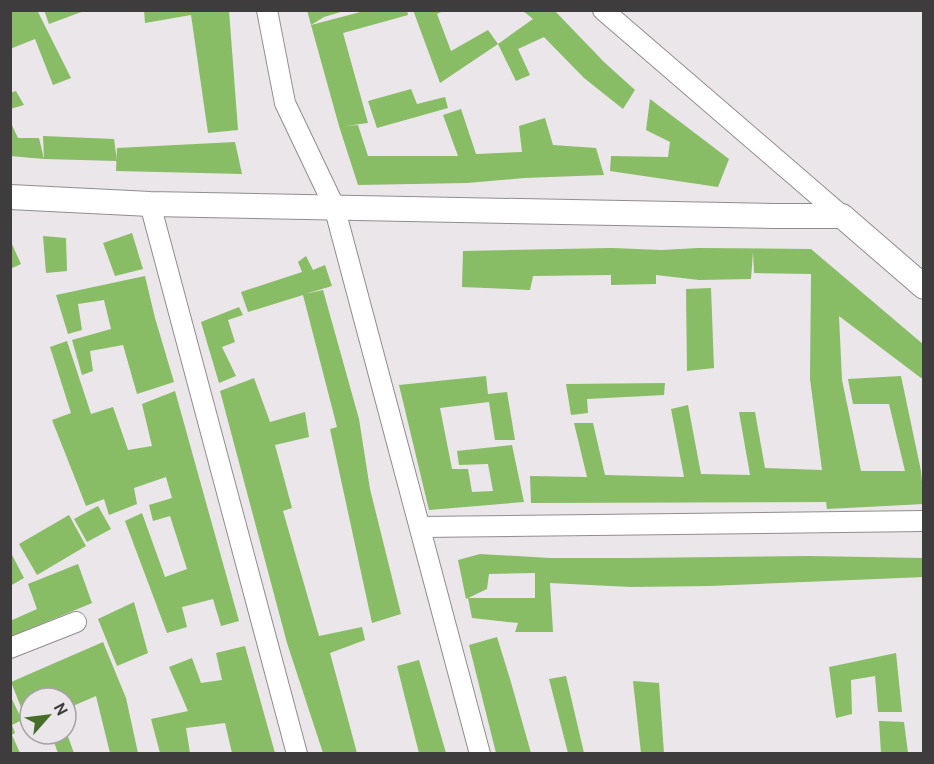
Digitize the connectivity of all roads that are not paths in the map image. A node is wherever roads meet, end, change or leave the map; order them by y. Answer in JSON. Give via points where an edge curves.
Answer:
{"nodes":[{"id":1,"x":267,"y":10,"type":"edge"},
{"id":2,"x":603,"y":10,"type":"edge"},
{"id":3,"x":10,"y":197,"type":"edge"},
{"id":4,"x":150,"y":204,"type":"junction"},
{"id":5,"x":334,"y":206,"type":"junction"},
{"id":6,"x":842,"y":216,"type":"junction"},
{"id":7,"x":924,"y":287,"type":"edge"},
{"id":8,"x":924,"y":521,"type":"edge"},
{"id":9,"x":420,"y":527,"type":"junction"},
{"id":10,"x":76,"y":622,"type":"dead end"},
{"id":11,"x":10,"y":648,"type":"edge"},
{"id":12,"x":297,"y":753,"type":"edge"},
{"id":13,"x":480,"y":753,"type":"edge"}],
"edges":[{"from":1,"to":5,"type":"street","via":[[285,103]]},
{"from":2,"to":6,"type":"street"},
{"from":3,"to":4,"type":"street"},
{"from":4,"to":5,"type":"street"},
{"from":4,"to":12,"type":"street"},
{"from":5,"to":6,"type":"street"},
{"from":5,"to":9,"type":"street"},
{"from":6,"to":7,"type":"street"},
{"from":8,"to":9,"type":"street"},
{"from":9,"to":13,"type":"street"},
{"from":10,"to":11,"type":"street"}]}
